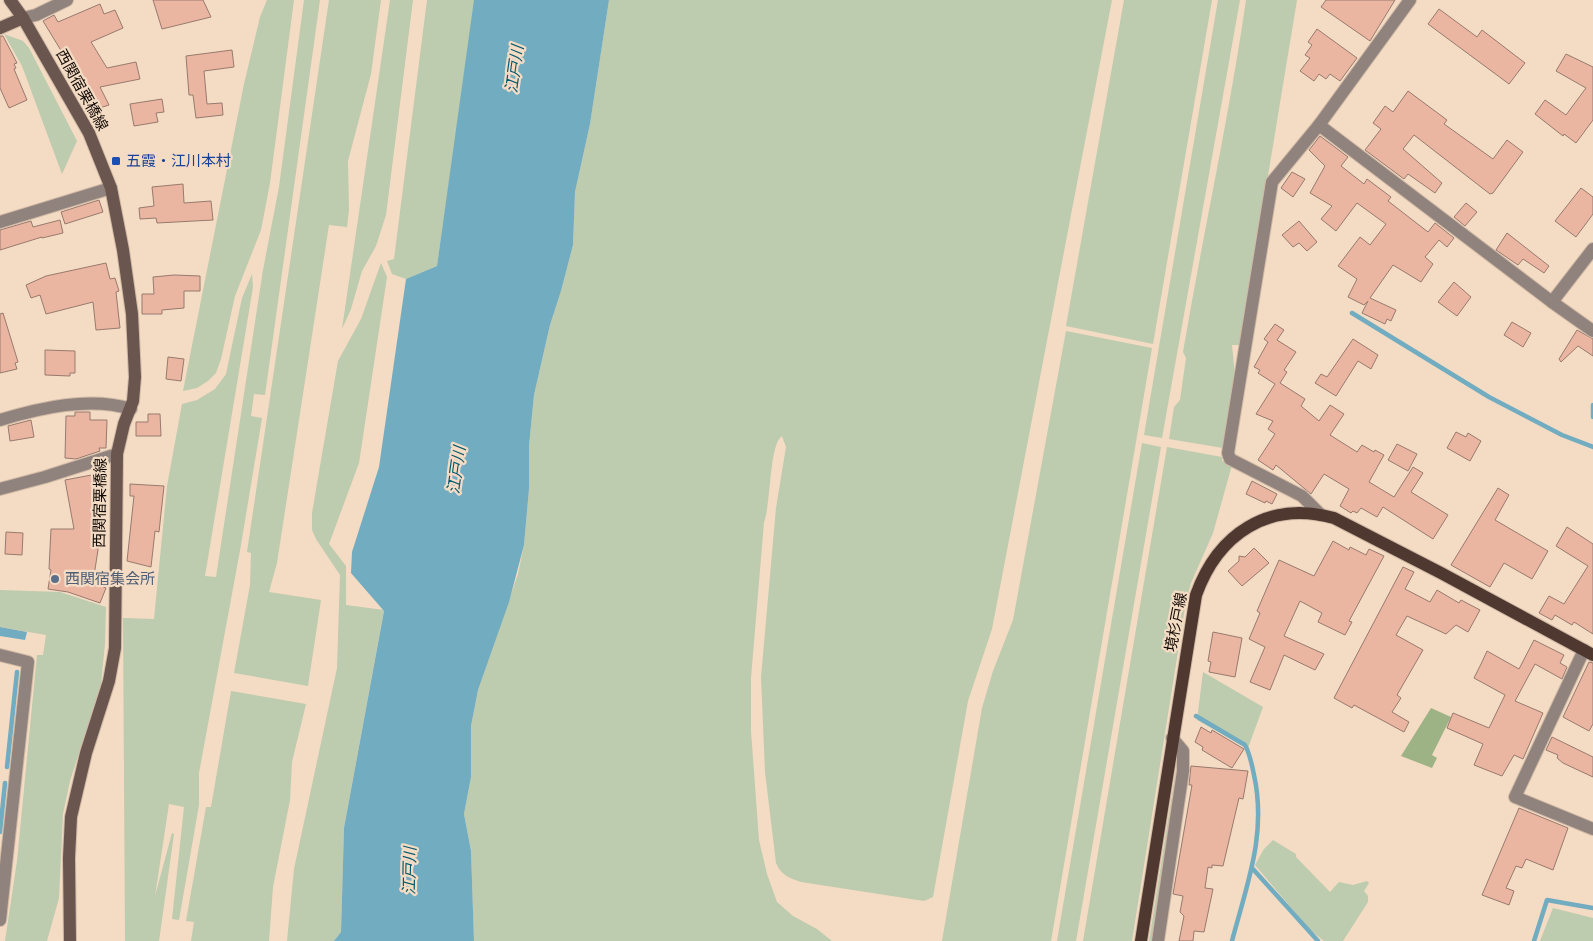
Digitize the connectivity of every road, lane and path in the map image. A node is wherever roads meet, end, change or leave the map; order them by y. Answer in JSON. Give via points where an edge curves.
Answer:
{"nodes":[{"id":1,"x":10,"y":0,"type":"edge"},
{"id":2,"x":67,"y":0,"type":"edge"},
{"id":3,"x":1410,"y":0,"type":"edge"},
{"id":4,"x":23,"y":18,"type":"junction"},
{"id":5,"x":0,"y":28,"type":"edge"},
{"id":6,"x":1319,"y":125,"type":"junction"},
{"id":7,"x":111,"y":188,"type":"junction"},
{"id":8,"x":0,"y":222,"type":"edge"},
{"id":9,"x":1593,"y":249,"type":"edge"},
{"id":10,"x":1552,"y":302,"type":"junction"},
{"id":11,"x":1593,"y":330,"type":"edge"},
{"id":12,"x":131,"y":409,"type":"junction"},
{"id":13,"x":0,"y":420,"type":"edge"},
{"id":14,"x":117,"y":454,"type":"junction"},
{"id":15,"x":0,"y":489,"type":"edge"},
{"id":16,"x":1321,"y":515,"type":"junction"},
{"id":17,"x":1588,"y":653,"type":"edge"},
{"id":18,"x":0,"y":655,"type":"edge"},
{"id":19,"x":1172,"y":738,"type":"junction"},
{"id":20,"x":1593,"y":829,"type":"edge"},
{"id":21,"x":0,"y":920,"type":"edge"},
{"id":22,"x":70,"y":941,"type":"edge"},
{"id":23,"x":1141,"y":941,"type":"edge"},
{"id":24,"x":1158,"y":941,"type":"edge"}],
"edges":[{"from":1,"to":4,"type":"main road","name":"西関宿栗橋線"},
{"from":2,"to":4,"type":"street"},
{"from":3,"to":6,"type":"street"},
{"from":4,"to":5,"type":"main road"},
{"from":4,"to":7,"type":"main road","name":"西関宿栗橋線","via":[[89,133]]},
{"from":6,"to":10,"type":"street"},
{"from":6,"to":16,"type":"street","via":[[1272,182],[1228,453],[1230,458],[1302,496]]},
{"from":7,"to":8,"type":"street"},
{"from":7,"to":12,"type":"main road","name":"西関宿栗橋線","via":[[132,314],[135,377]]},
{"from":9,"to":10,"type":"street"},
{"from":10,"to":11,"type":"street"},
{"from":12,"to":13,"type":"street","via":[[116,404],[76,405],[34,410]]},
{"from":12,"to":14,"type":"main road","name":"西関宿栗橋線"},
{"from":14,"to":15,"type":"street"},
{"from":14,"to":22,"type":"main road","name":"西関宿栗橋線","via":[[115,648],[71,817]]},
{"from":16,"to":17,"type":"main road","name":"境杉戸線","via":[[1352,526]]},
{"from":16,"to":19,"type":"main road","name":"境杉戸線","via":[[1291,514],[1251,525],[1230,539],[1212,560],[1196,595]]},
{"from":17,"to":20,"type":"street","via":[[1515,797]]},
{"from":18,"to":21,"type":"street","via":[[28,662]]},
{"from":19,"to":23,"type":"main road","name":"境杉戸線"},
{"from":19,"to":24,"type":"street","via":[[1183,751],[1183,771]]}]}
